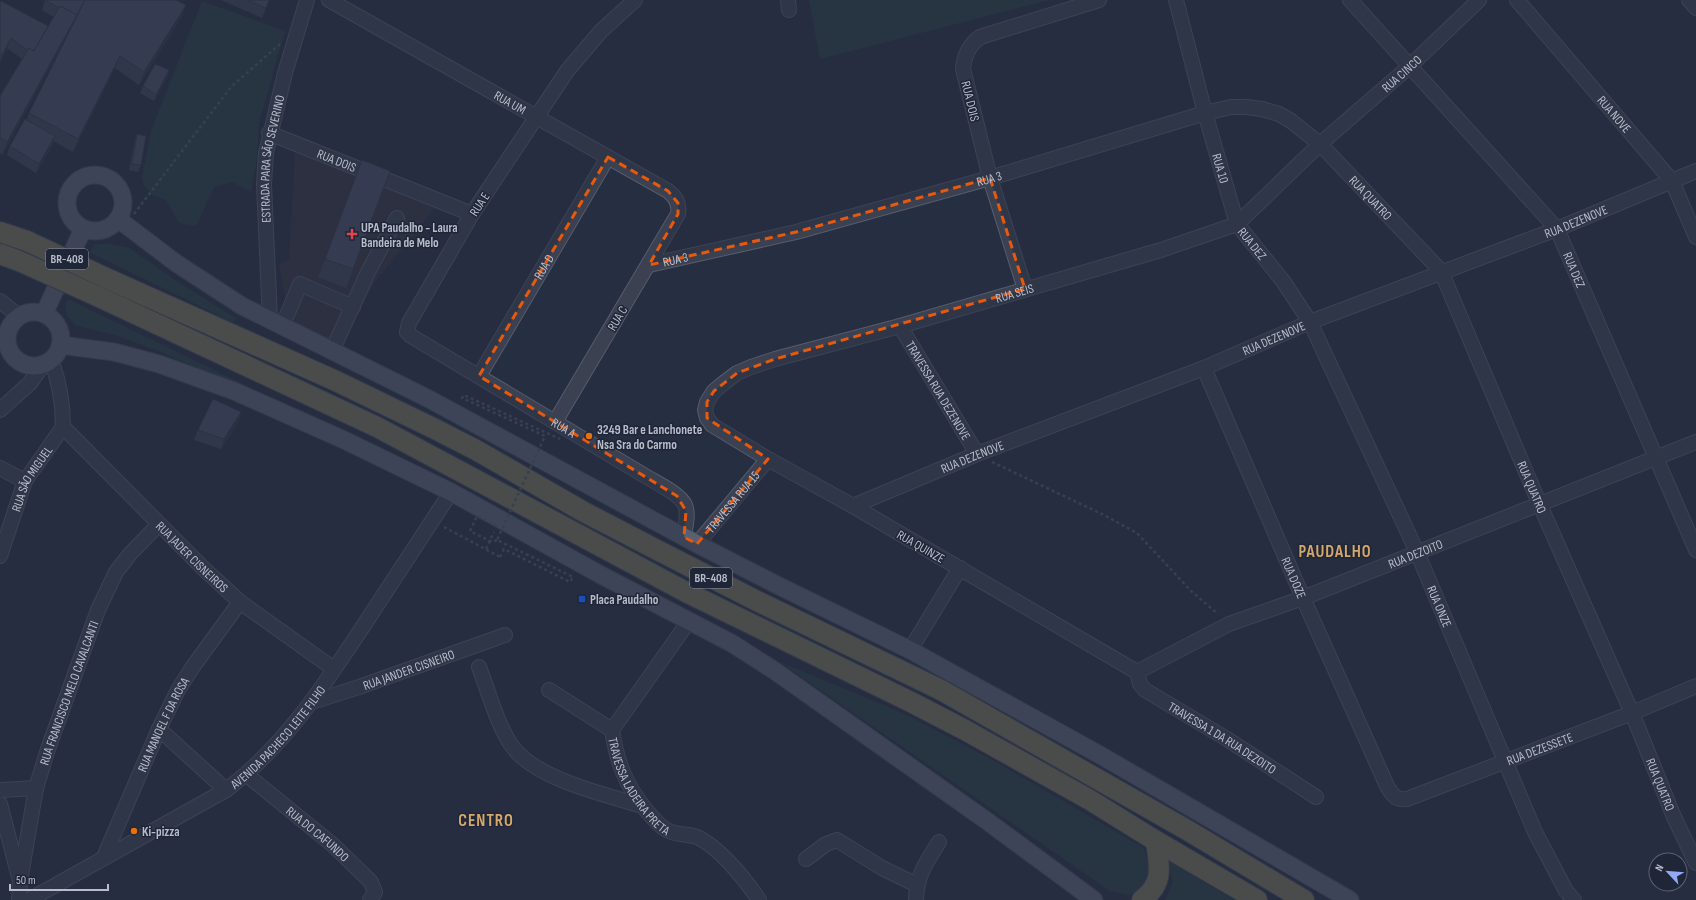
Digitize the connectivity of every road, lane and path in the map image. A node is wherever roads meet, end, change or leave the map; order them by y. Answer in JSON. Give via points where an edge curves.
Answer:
{"nodes":[{"id":1,"x":307,"y":0,"type":"edge"},
{"id":2,"x":329,"y":0,"type":"edge"},
{"id":3,"x":635,"y":0,"type":"edge"},
{"id":4,"x":1099,"y":0,"type":"edge"},
{"id":5,"x":1176,"y":0,"type":"edge"},
{"id":6,"x":1350,"y":0,"type":"edge"},
{"id":7,"x":1479,"y":0,"type":"edge"},
{"id":8,"x":1518,"y":0,"type":"edge"},
{"id":9,"x":1689,"y":0,"type":"edge"},
{"id":10,"x":1696,"y":8,"type":"edge"},
{"id":11,"x":298,"y":28,"type":"junction"},
{"id":12,"x":1410,"y":66,"type":"junction"},
{"id":13,"x":1205,"y":113,"type":"junction"},
{"id":14,"x":537,"y":118,"type":"junction"},
{"id":15,"x":269,"y":133,"type":"junction"},
{"id":16,"x":1320,"y":144,"type":"junction"},
{"id":17,"x":608,"y":157,"type":"junction"},
{"id":18,"x":1696,"y":172,"type":"edge"},
{"id":19,"x":990,"y":178,"type":"junction"},
{"id":20,"x":1672,"y":181,"type":"junction"},
{"id":21,"x":472,"y":214,"type":"junction"},
{"id":22,"x":678,"y":214,"type":"joint"},
{"id":23,"x":397,"y":218,"type":"dead end"},
{"id":24,"x":122,"y":222,"type":"junction"},
{"id":25,"x":1236,"y":224,"type":"junction"},
{"id":26,"x":84,"y":229,"type":"junction"},
{"id":27,"x":1557,"y":229,"type":"junction"},
{"id":28,"x":0,"y":232,"type":"edge"},
{"id":29,"x":1696,"y":237,"type":"edge"},
{"id":30,"x":0,"y":254,"type":"edge"},
{"id":31,"x":649,"y":265,"type":"junction"},
{"id":32,"x":1441,"y":272,"type":"junction"},
{"id":33,"x":1025,"y":290,"type":"junction"},
{"id":34,"x":0,"y":301,"type":"edge"},
{"id":35,"x":353,"y":306,"type":"junction"},
{"id":36,"x":44,"y":314,"type":"junction"},
{"id":37,"x":19,"y":316,"type":"junction"},
{"id":38,"x":1310,"y":322,"type":"junction"},
{"id":39,"x":276,"y":324,"type":"junction"},
{"id":40,"x":900,"y":326,"type":"junction"},
{"id":41,"x":411,"y":336,"type":"joint"},
{"id":42,"x":60,"y":345,"type":"junction"},
{"id":43,"x":332,"y":351,"type":"junction"},
{"id":44,"x":47,"y":363,"type":"junction"},
{"id":45,"x":1204,"y":368,"type":"junction"},
{"id":46,"x":479,"y":376,"type":"junction"},
{"id":47,"x":0,"y":410,"type":"edge"},
{"id":48,"x":707,"y":418,"type":"joint"},
{"id":49,"x":555,"y":422,"type":"junction"},
{"id":50,"x":64,"y":428,"type":"junction"},
{"id":51,"x":560,"y":439,"type":"dead end"},
{"id":52,"x":1696,"y":442,"type":"edge"},
{"id":53,"x":978,"y":454,"type":"junction"},
{"id":54,"x":1656,"y":458,"type":"junction"},
{"id":55,"x":768,"y":459,"type":"junction"},
{"id":56,"x":0,"y":468,"type":"edge"},
{"id":57,"x":25,"y":481,"type":"junction"},
{"id":58,"x":450,"y":492,"type":"junction"},
{"id":59,"x":1540,"y":505,"type":"junction"},
{"id":60,"x":853,"y":506,"type":"junction"},
{"id":61,"x":432,"y":520,"type":"junction"},
{"id":62,"x":158,"y":524,"type":"junction"},
{"id":63,"x":497,"y":540,"type":"junction"},
{"id":64,"x":691,"y":541,"type":"junction"},
{"id":65,"x":486,"y":549,"type":"junction"},
{"id":66,"x":1696,"y":550,"type":"edge"},
{"id":67,"x":1417,"y":552,"type":"junction"},
{"id":68,"x":0,"y":556,"type":"edge"},
{"id":69,"x":960,"y":568,"type":"junction"},
{"id":70,"x":1303,"y":598,"type":"junction"},
{"id":71,"x":240,"y":602,"type":"junction"},
{"id":72,"x":689,"y":620,"type":"junction"},
{"id":73,"x":1229,"y":624,"type":"junction"},
{"id":74,"x":504,"y":635,"type":"dead end"},
{"id":75,"x":910,"y":650,"type":"junction"},
{"id":76,"x":478,"y":667,"type":"dead end"},
{"id":77,"x":334,"y":669,"type":"junction"},
{"id":78,"x":1137,"y":672,"type":"junction"},
{"id":79,"x":1696,"y":686,"type":"edge"},
{"id":80,"x":549,"y":690,"type":"dead end"},
{"id":81,"x":312,"y":702,"type":"junction"},
{"id":82,"x":1632,"y":713,"type":"junction"},
{"id":83,"x":159,"y":729,"type":"junction"},
{"id":84,"x":612,"y":730,"type":"junction"},
{"id":85,"x":1506,"y":761,"type":"junction"},
{"id":86,"x":246,"y":775,"type":"junction"},
{"id":87,"x":1386,"y":786,"type":"joint"},
{"id":88,"x":36,"y":788,"type":"junction"},
{"id":89,"x":0,"y":790,"type":"edge"},
{"id":90,"x":226,"y":790,"type":"junction"},
{"id":91,"x":1316,"y":797,"type":"dead end"},
{"id":92,"x":0,"y":804,"type":"edge"},
{"id":93,"x":643,"y":806,"type":"junction"},
{"id":94,"x":1156,"y":841,"type":"junction"},
{"id":95,"x":939,"y":842,"type":"dead end"},
{"id":96,"x":104,"y":857,"type":"junction"},
{"id":97,"x":806,"y":859,"type":"dead end"},
{"id":98,"x":1696,"y":863,"type":"edge"},
{"id":99,"x":20,"y":881,"type":"junction"},
{"id":100,"x":917,"y":885,"type":"junction"},
{"id":101,"x":1570,"y":896,"type":"edge"},
{"id":102,"x":19,"y":900,"type":"edge"},
{"id":103,"x":29,"y":900,"type":"edge"},
{"id":104,"x":370,"y":900,"type":"edge"},
{"id":105,"x":759,"y":900,"type":"edge"},
{"id":106,"x":916,"y":900,"type":"edge"},
{"id":107,"x":1094,"y":900,"type":"edge"},
{"id":108,"x":1142,"y":900,"type":"edge"},
{"id":109,"x":1257,"y":900,"type":"edge"},
{"id":110,"x":1304,"y":900,"type":"edge"},
{"id":111,"x":1350,"y":900,"type":"edge"}],
"edges":[{"from":1,"to":11,"type":"street","name":"ESTRADA PARA SÃO SEVERINO"},
{"from":2,"to":14,"type":"street","name":"RUA UM"},
{"from":3,"to":14,"type":"street","name":"RUA E","via":[[584,50],[567,71]]},
{"from":4,"to":19,"type":"street","name":"RUA DOIS","via":[[980,37],[969,48],[963,69]]},
{"from":5,"to":13,"type":"street","name":"RUA 10"},
{"from":6,"to":12,"type":"street","name":"RUA DEZ"},
{"from":7,"to":12,"type":"street","name":"RUA CINCO"},
{"from":8,"to":20,"type":"street","name":"RUA NOVE"},
{"from":9,"to":10,"type":"street"},
{"from":11,"to":15,"type":"street","name":"ESTRADA PARA SÃO SEVERINO"},
{"from":11,"to":24,"type":"path","via":[[231,87]]},
{"from":12,"to":16,"type":"street","name":"RUA CINCO"},
{"from":12,"to":27,"type":"street","name":"RUA DEZ"},
{"from":13,"to":16,"type":"street","name":"RUA 3","via":[[1231,107],[1262,109],[1291,121]]},
{"from":13,"to":19,"type":"street","name":"RUA 3"},
{"from":13,"to":25,"type":"street","name":"RUA 10"},
{"from":14,"to":17,"type":"street","name":"RUA UM"},
{"from":14,"to":21,"type":"street","name":"RUA E"},
{"from":15,"to":21,"type":"street","name":"RUA DOIS"},
{"from":15,"to":39,"type":"street","name":"ESTRADA PARA SÃO SEVERINO","via":[[264,184]]},
{"from":16,"to":25,"type":"street","name":"RUA SEIS"},
{"from":16,"to":32,"type":"street","name":"RUA QUATRO"},
{"from":17,"to":22,"type":"street","name":"RUA UM","via":[[673,195],[678,203]]},
{"from":17,"to":46,"type":"street","name":"RUA D"},
{"from":18,"to":20,"type":"street","name":"RUA DEZENOVE"},
{"from":19,"to":31,"type":"street","name":"RUA 3","via":[[796,232]]},
{"from":19,"to":33,"type":"street","name":"RUA DOIS"},
{"from":20,"to":27,"type":"street","name":"RUA DEZENOVE"},
{"from":20,"to":29,"type":"street","name":"RUA NOVE"},
{"from":21,"to":41,"type":"street","name":"RUA E","via":[[409,323],[407,332]]},
{"from":22,"to":31,"type":"street","name":"RUA C"},
{"from":23,"to":35,"type":"street"},
{"from":24,"to":26,"type":"main road","via":[[102,230]]},
{"from":24,"to":26,"type":"main road","via":[[123,202],[116,184],[109,178],[91,174],[75,182],[66,199],[70,217]]},
{"from":24,"to":39,"type":"main road","via":[[200,280]]},
{"from":25,"to":33,"type":"street","name":"RUA SEIS","via":[[1161,250]]},
{"from":25,"to":38,"type":"street","name":"RUA DEZ","via":[[1283,281]]},
{"from":26,"to":36,"type":"main road"},
{"from":27,"to":32,"type":"street","name":"RUA DEZENOVE"},
{"from":27,"to":54,"type":"street","name":"RUA DEZ"},
{"from":28,"to":110,"type":"highway","number":"BR-408","bridge":true,"via":[[27,241],[336,381],[476,450],[654,549],[941,690],[1187,830]]},
{"from":30,"to":94,"type":"highway","number":"BR-408","bridge":true,"via":[[97,296],[377,427],[686,592],[918,705],[1020,760]]},
{"from":31,"to":49,"type":"street","name":"RUA C"},
{"from":32,"to":38,"type":"street","name":"RUA DEZENOVE"},
{"from":32,"to":59,"type":"street","name":"RUA QUATRO"},
{"from":33,"to":40,"type":"street","name":"RUA SEIS"},
{"from":34,"to":37,"type":"street"},
{"from":35,"to":39,"type":"street","via":[[300,284]]},
{"from":35,"to":43,"type":"street"},
{"from":36,"to":37,"type":"main road","via":[[27,312]]},
{"from":36,"to":42,"type":"main road","via":[[58,326],[61,335]]},
{"from":37,"to":44,"type":"main road","via":[[8,330],[6,338],[9,351],[25,366],[34,367]]},
{"from":38,"to":45,"type":"street","name":"RUA DEZENOVE"},
{"from":38,"to":67,"type":"street","name":"RUA ONZE"},
{"from":39,"to":43,"type":"main road"},
{"from":40,"to":48,"type":"street","name":"RUA SEIS","via":[[775,359],[737,374],[714,391],[707,402]]},
{"from":40,"to":53,"type":"street","name":"TRAVESSA RUA DEZENOVE"},
{"from":41,"to":46,"type":"street","name":"RUA A"},
{"from":42,"to":44,"type":"main road","via":[[57,353]]},
{"from":42,"to":58,"type":"main road","via":[[141,358],[234,391],[342,439]]},
{"from":43,"to":64,"type":"main road","via":[[443,406]]},
{"from":44,"to":47,"type":"street","via":[[30,383]]},
{"from":44,"to":50,"type":"street","via":[[57,374],[63,404]]},
{"from":45,"to":53,"type":"street","name":"RUA DEZENOVE"},
{"from":45,"to":70,"type":"street","name":"RUA DOZE"},
{"from":46,"to":49,"type":"street","name":"RUA A"},
{"from":48,"to":55,"type":"street","name":"RUA QUINZE","via":[[712,424]]},
{"from":49,"to":64,"type":"street","name":"RUA A","via":[[677,496],[685,505]]},
{"from":50,"to":57,"type":"street","name":"RUA SÃO MIGUEL"},
{"from":50,"to":62,"type":"street","name":"RUA JADER CISNEIROS"},
{"from":51,"to":63,"type":"path","bridge":true,"via":[[464,395],[462,398],[545,436]]},
{"from":52,"to":54,"type":"street","name":"RUA DEZOITO"},
{"from":53,"to":60,"type":"street","name":"RUA DEZENOVE"},
{"from":53,"to":73,"type":"path","via":[[1137,533],[1192,591]]},
{"from":54,"to":59,"type":"street","name":"RUA DEZOITO"},
{"from":54,"to":66,"type":"street","name":"RUA DEZ"},
{"from":55,"to":60,"type":"street","name":"RUA QUINZE"},
{"from":55,"to":64,"type":"street","name":"TRAVESSA RUA 15"},
{"from":56,"to":57,"type":"street"},
{"from":57,"to":68,"type":"street","name":"RUA SÃO MIGUEL"},
{"from":58,"to":61,"type":"street","name":"AVENIDA PACHECO LEITE FILHO"},
{"from":58,"to":72,"type":"main road"},
{"from":59,"to":67,"type":"street","name":"RUA DEZOITO"},
{"from":59,"to":82,"type":"street","name":"RUA QUATRO"},
{"from":60,"to":69,"type":"street","name":"RUA QUINZE"},
{"from":61,"to":65,"type":"path"},
{"from":61,"to":77,"type":"street","name":"AVENIDA PACHECO LEITE FILHO"},
{"from":62,"to":71,"type":"street","name":"RUA JADER CISNEIROS"},
{"from":62,"to":88,"type":"street","name":"RUA FRANCISCO MELO CAVALCANTI","via":[[130,554],[109,585]]},
{"from":63,"to":65,"type":"path","bridge":true,"via":[[492,542],[470,531],[477,516],[497,526]]},
{"from":63,"to":65,"type":"path","bridge":true,"via":[[572,577],[570,582],[504,549],[500,557]]},
{"from":64,"to":75,"type":"main road"},
{"from":67,"to":70,"type":"street","name":"RUA DEZOITO"},
{"from":67,"to":85,"type":"street","name":"RUA ONZE"},
{"from":69,"to":75,"type":"street"},
{"from":69,"to":78,"type":"street","name":"RUA QUINZE"},
{"from":70,"to":73,"type":"street","name":"RUA DEZOITO"},
{"from":70,"to":87,"type":"street","name":"RUA DOZE"},
{"from":71,"to":77,"type":"street","name":"RUA JADER CISNEIROS"},
{"from":71,"to":83,"type":"street","name":"RUA MANOEL F DA ROSA","via":[[192,668]]},
{"from":72,"to":84,"type":"street","name":"TRAVESSA LADEIRA PRETA"},
{"from":72,"to":107,"type":"main road","via":[[775,671]]},
{"from":73,"to":78,"type":"street","name":"RUA DEZOITO"},
{"from":74,"to":81,"type":"street","name":"RUA JANDER CISNEIRO"},
{"from":75,"to":111,"type":"main road","via":[[1100,755]]},
{"from":76,"to":93,"type":"street","via":[[505,734],[521,756],[566,782]]},
{"from":77,"to":81,"type":"street","name":"AVENIDA PACHECO LEITE FILHO"},
{"from":78,"to":91,"type":"street","name":"TRAVESSA 1 DA RUA DEZOITO","via":[[1140,684],[1145,690]]},
{"from":79,"to":82,"type":"street","name":"RUA DEZESSETE"},
{"from":80,"to":84,"type":"street"},
{"from":81,"to":86,"type":"street","name":"AVENIDA PACHECO LEITE FILHO"},
{"from":82,"to":85,"type":"street","name":"RUA DEZESSETE"},
{"from":82,"to":98,"type":"street","name":"RUA QUATRO","via":[[1654,770]]},
{"from":83,"to":90,"type":"street"},
{"from":83,"to":96,"type":"street","name":"RUA MANOEL F DA ROSA"},
{"from":84,"to":93,"type":"street","name":"TRAVESSA LADEIRA PRETA","via":[[622,772],[628,786]]},
{"from":85,"to":87,"type":"street","name":"RUA DEZESSETE","via":[[1407,799],[1396,797]]},
{"from":85,"to":101,"type":"street","name":"RUA ONZE","via":[[1535,832]]},
{"from":86,"to":90,"type":"street","name":"AVENIDA PACHECO LEITE FILHO"},
{"from":86,"to":104,"type":"street","name":"RUA DO CAFUNDO","via":[[332,845],[371,882],[375,892]]},
{"from":88,"to":89,"type":"street"},
{"from":88,"to":99,"type":"street","name":"RUA FRANCISCO MELO CAVALCANTI"},
{"from":90,"to":96,"type":"street","name":"AVENIDA PACHECO LEITE FILHO"},
{"from":92,"to":99,"type":"street"},
{"from":93,"to":105,"type":"street","name":"TRAVESSA LADEIRA PRETA","via":[[663,828],[673,833],[699,838],[717,852],[733,866]]},
{"from":94,"to":108,"type":"highway","via":[[1159,877],[1156,886]]},
{"from":94,"to":109,"type":"highway","number":"BR-408"},
{"from":95,"to":100,"type":"street"},
{"from":96,"to":103,"type":"street","name":"AVENIDA PACHECO LEITE FILHO"},
{"from":97,"to":100,"type":"street","via":[[826,844],[837,840],[882,868]]},
{"from":99,"to":102,"type":"street"},
{"from":100,"to":106,"type":"street"}]}
